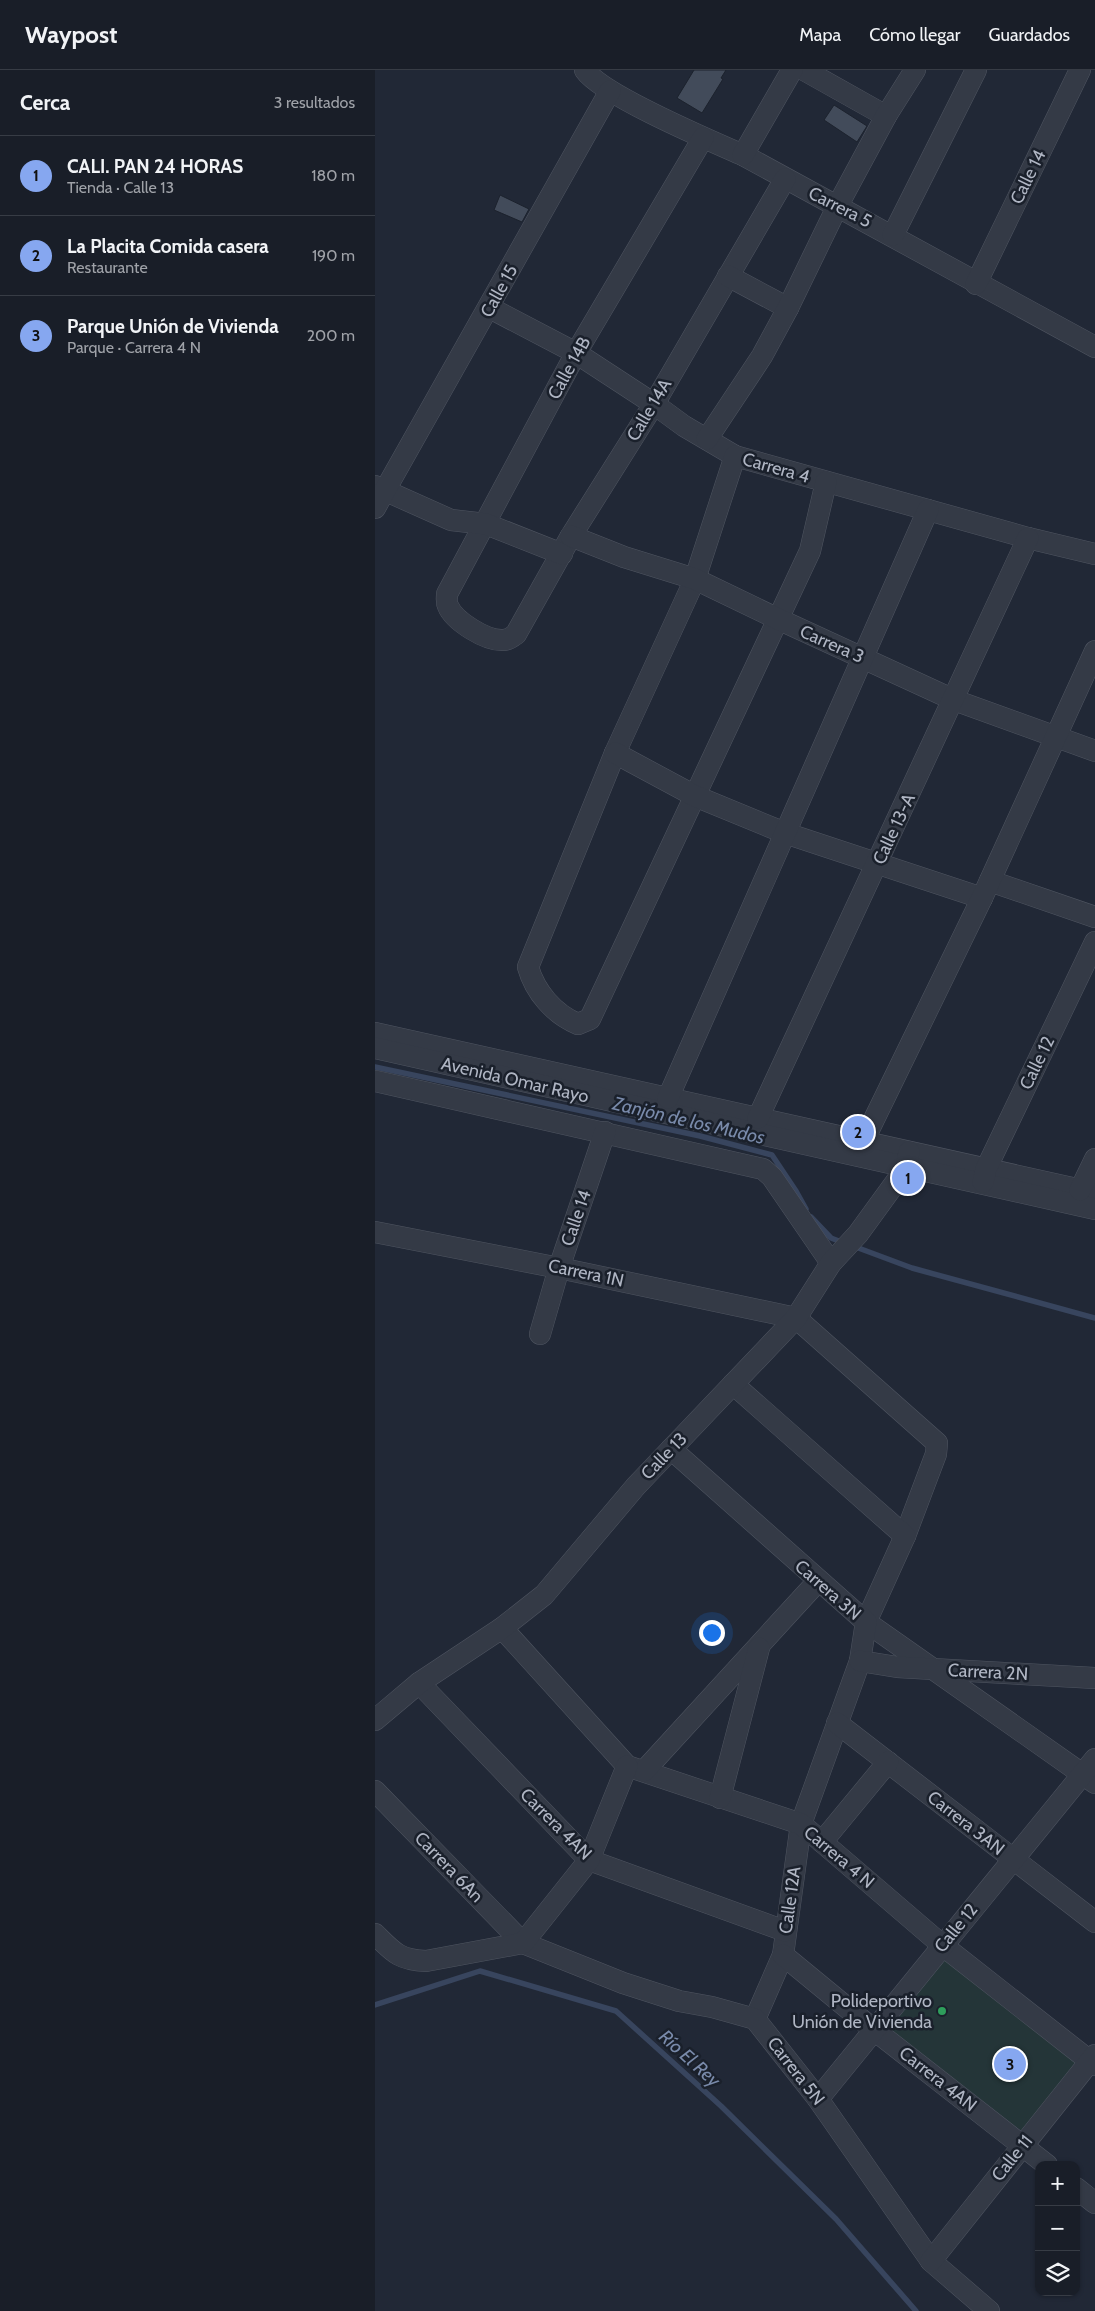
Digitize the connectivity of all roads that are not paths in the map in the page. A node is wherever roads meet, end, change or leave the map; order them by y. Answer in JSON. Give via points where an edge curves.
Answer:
{"nodes":[{"id":1,"x":585,"y":70,"type":"edge"},
{"id":2,"x":792,"y":70,"type":"edge"},
{"id":3,"x":804,"y":70,"type":"edge"},
{"id":4,"x":915,"y":70,"type":"edge"},
{"id":5,"x":976,"y":70,"type":"edge"},
{"id":6,"x":1080,"y":70,"type":"edge"},
{"id":7,"x":610,"y":91,"type":"junction"},
{"id":8,"x":886,"y":116,"type":"junction"},
{"id":9,"x":703,"y":138,"type":"junction"},
{"id":10,"x":743,"y":155,"type":"junction"},
{"id":11,"x":785,"y":179,"type":"junction"},
{"id":12,"x":838,"y":205,"type":"junction"},
{"id":13,"x":893,"y":235,"type":"junction"},
{"id":14,"x":728,"y":276,"type":"junction"},
{"id":15,"x":977,"y":284,"type":"junction"},
{"id":16,"x":489,"y":308,"type":"junction"},
{"id":17,"x":788,"y":308,"type":"junction"},
{"id":18,"x":1095,"y":347,"type":"edge"},
{"id":19,"x":576,"y":353,"type":"junction"},
{"id":20,"x":654,"y":404,"type":"junction"},
{"id":21,"x":707,"y":439,"type":"junction"},
{"id":22,"x":735,"y":456,"type":"junction"},
{"id":23,"x":826,"y":482,"type":"junction"},
{"id":24,"x":378,"y":495,"type":"edge"},
{"id":25,"x":928,"y":510,"type":"junction"},
{"id":26,"x":486,"y":524,"type":"junction"},
{"id":27,"x":1028,"y":538,"type":"junction"},
{"id":28,"x":566,"y":545,"type":"junction"},
{"id":29,"x":1095,"y":554,"type":"edge"},
{"id":30,"x":695,"y":579,"type":"junction"},
{"id":31,"x":778,"y":620,"type":"junction"},
{"id":32,"x":510,"y":639,"type":"joint"},
{"id":33,"x":1095,"y":651,"type":"edge"},
{"id":34,"x":863,"y":658,"type":"junction"},
{"id":35,"x":954,"y":700,"type":"junction"},
{"id":36,"x":1055,"y":737,"type":"junction"},
{"id":37,"x":1095,"y":751,"type":"edge"},
{"id":38,"x":615,"y":753,"type":"junction"},
{"id":39,"x":695,"y":796,"type":"junction"},
{"id":40,"x":785,"y":833,"type":"junction"},
{"id":41,"x":878,"y":864,"type":"junction"},
{"id":42,"x":986,"y":890,"type":"junction"},
{"id":43,"x":1095,"y":917,"type":"edge"},
{"id":44,"x":1095,"y":943,"type":"edge"},
{"id":45,"x":375,"y":1033,"type":"edge"},
{"id":46,"x":375,"y":1048,"type":"edge"},
{"id":47,"x":375,"y":1081,"type":"edge"},
{"id":48,"x":668,"y":1098,"type":"junction"},
{"id":49,"x":759,"y":1118,"type":"junction"},
{"id":50,"x":605,"y":1132,"type":"junction"},
{"id":51,"x":863,"y":1142,"type":"junction"},
{"id":52,"x":908,"y":1160,"type":"junction"},
{"id":53,"x":1095,"y":1160,"type":"edge"},
{"id":54,"x":984,"y":1177,"type":"junction"},
{"id":55,"x":1088,"y":1192,"type":"edge"},
{"id":56,"x":1095,"y":1210,"type":"edge"},
{"id":57,"x":375,"y":1232,"type":"edge"},
{"id":58,"x":844,"y":1249,"type":"junction"},
{"id":59,"x":559,"y":1268,"type":"junction"},
{"id":60,"x":796,"y":1318,"type":"junction"},
{"id":61,"x":541,"y":1334,"type":"dead end"},
{"id":62,"x":733,"y":1384,"type":"junction"},
{"id":63,"x":671,"y":1450,"type":"junction"},
{"id":64,"x":905,"y":1536,"type":"junction"},
{"id":65,"x":818,"y":1581,"type":"junction"},
{"id":66,"x":866,"y":1622,"type":"junction"},
{"id":67,"x":502,"y":1628,"type":"junction"},
{"id":68,"x":760,"y":1644,"type":"junction"},
{"id":69,"x":860,"y":1662,"type":"junction"},
{"id":70,"x":933,"y":1670,"type":"junction"},
{"id":71,"x":1095,"y":1678,"type":"edge"},
{"id":72,"x":419,"y":1683,"type":"junction"},
{"id":73,"x":375,"y":1720,"type":"edge"},
{"id":74,"x":837,"y":1723,"type":"junction"},
{"id":75,"x":888,"y":1762,"type":"junction"},
{"id":76,"x":635,"y":1769,"type":"junction"},
{"id":77,"x":1091,"y":1772,"type":"edge"},
{"id":78,"x":375,"y":1792,"type":"edge"},
{"id":79,"x":720,"y":1798,"type":"junction"},
{"id":80,"x":801,"y":1824,"type":"junction"},
{"id":81,"x":822,"y":1842,"type":"junction"},
{"id":82,"x":1013,"y":1859,"type":"junction"},
{"id":83,"x":589,"y":1860,"type":"junction"},
{"id":84,"x":1095,"y":1922,"type":"edge"},
{"id":85,"x":785,"y":1931,"type":"junction"},
{"id":86,"x":375,"y":1934,"type":"edge"},
{"id":87,"x":523,"y":1943,"type":"junction"},
{"id":88,"x":942,"y":1945,"type":"junction"},
{"id":89,"x":783,"y":1955,"type":"junction"},
{"id":90,"x":755,"y":2019,"type":"junction"},
{"id":91,"x":873,"y":2029,"type":"junction"},
{"id":92,"x":1094,"y":2060,"type":"edge"},
{"id":93,"x":818,"y":2099,"type":"junction"},
{"id":94,"x":1022,"y":2145,"type":"junction"},
{"id":95,"x":1042,"y":2161,"type":"edge"},
{"id":96,"x":1080,"y":2191,"type":"edge"},
{"id":97,"x":1095,"y":2202,"type":"edge"},
{"id":98,"x":931,"y":2261,"type":"junction"},
{"id":99,"x":989,"y":2311,"type":"edge"}],
"edges":[{"from":1,"to":7,"type":"street","name":"Carrera 5"},
{"from":2,"to":10,"type":"street"},
{"from":3,"to":8,"type":"street"},
{"from":4,"to":8,"type":"street"},
{"from":5,"to":13,"type":"street"},
{"from":6,"to":15,"type":"street","name":"Calle 14"},
{"from":7,"to":9,"type":"street","name":"Carrera 5"},
{"from":7,"to":16,"type":"street","name":"Calle 15"},
{"from":8,"to":12,"type":"street"},
{"from":9,"to":10,"type":"street","name":"Carrera 5"},
{"from":9,"to":19,"type":"street","name":"Calle 14B"},
{"from":10,"to":11,"type":"street","name":"Carrera 5"},
{"from":11,"to":12,"type":"street","name":"Carrera 5"},
{"from":11,"to":14,"type":"street","name":"Calle 14A"},
{"from":12,"to":13,"type":"street","name":"Carrera 5"},
{"from":12,"to":17,"type":"street"},
{"from":13,"to":15,"type":"street","name":"Carrera 5"},
{"from":14,"to":17,"type":"street"},
{"from":14,"to":20,"type":"street","name":"Calle 14A"},
{"from":15,"to":18,"type":"street","name":"Carrera 5"},
{"from":16,"to":19,"type":"street","name":"Carrera 4"},
{"from":16,"to":24,"type":"street","name":"Calle 15"},
{"from":17,"to":21,"type":"street","via":[[762,356]]},
{"from":19,"to":20,"type":"street","name":"Carrera 4"},
{"from":19,"to":26,"type":"street","name":"Calle 14B"},
{"from":20,"to":21,"type":"street","name":"Carrera 4"},
{"from":20,"to":28,"type":"street","name":"Calle 14A"},
{"from":21,"to":22,"type":"street","name":"Carrera 4"},
{"from":22,"to":23,"type":"street","name":"Carrera 4"},
{"from":22,"to":30,"type":"street"},
{"from":23,"to":25,"type":"street","name":"Carrera 4"},
{"from":23,"to":31,"type":"street","via":[[810,552]]},
{"from":24,"to":26,"type":"street","name":"Carrera 3","via":[[451,520]]},
{"from":25,"to":27,"type":"street","name":"Carrera 4"},
{"from":25,"to":34,"type":"street"},
{"from":26,"to":28,"type":"street","name":"Carrera 3"},
{"from":26,"to":32,"type":"street","name":"Calle 14B","via":[[447,594],[447,604],[463,624],[478,633],[501,641]]},
{"from":27,"to":29,"type":"street","name":"Carrera 4"},
{"from":27,"to":35,"type":"street","name":"Calle 13-A"},
{"from":28,"to":30,"type":"street","name":"Carrera 3","via":[[624,557]]},
{"from":28,"to":32,"type":"street","name":"Calle 14A","via":[[516,634]]},
{"from":30,"to":31,"type":"street","name":"Carrera 3"},
{"from":30,"to":38,"type":"street"},
{"from":31,"to":34,"type":"street","name":"Carrera 3"},
{"from":31,"to":39,"type":"street"},
{"from":33,"to":36,"type":"street"},
{"from":34,"to":35,"type":"street","name":"Carrera 3"},
{"from":34,"to":40,"type":"street"},
{"from":35,"to":36,"type":"street","name":"Carrera 3"},
{"from":35,"to":41,"type":"street","name":"Calle 13-A"},
{"from":36,"to":37,"type":"street","name":"Carrera 3"},
{"from":36,"to":42,"type":"street"},
{"from":38,"to":39,"type":"street"},
{"from":38,"to":39,"type":"street","via":[[528,967],[539,994],[567,1020],[578,1024],[590,1020]]},
{"from":39,"to":40,"type":"street"},
{"from":40,"to":41,"type":"street"},
{"from":40,"to":48,"type":"street"},
{"from":41,"to":42,"type":"street"},
{"from":41,"to":49,"type":"street","name":"Calle 13-A"},
{"from":42,"to":43,"type":"street"},
{"from":42,"to":51,"type":"street"},
{"from":44,"to":54,"type":"street","name":"Calle 12"},
{"from":45,"to":48,"type":"street","name":"Avenida Omar Rayo"},
{"from":46,"to":52,"type":"street","name":"Avenida Omar Rayo"},
{"from":47,"to":50,"type":"street"},
{"from":48,"to":49,"type":"street","name":"Avenida Omar Rayo"},
{"from":49,"to":51,"type":"street","name":"Avenida Omar Rayo"},
{"from":50,"to":58,"type":"street","via":[[763,1169]]},
{"from":50,"to":59,"type":"street","name":"Calle 14"},
{"from":51,"to":52,"type":"street","name":"Avenida Omar Rayo"},
{"from":52,"to":54,"type":"street","name":"Avenida Omar Rayo"},
{"from":52,"to":58,"type":"street","name":"Calle 13"},
{"from":53,"to":55,"type":"street"},
{"from":54,"to":55,"type":"street","name":"Avenida Omar Rayo"},
{"from":54,"to":56,"type":"street","name":"Avenida Omar Rayo"},
{"from":57,"to":59,"type":"street","name":"Carrera 1N"},
{"from":58,"to":60,"type":"street","name":"Calle 13"},
{"from":59,"to":60,"type":"street","name":"Carrera 1N"},
{"from":59,"to":61,"type":"street","name":"Calle 14"},
{"from":60,"to":62,"type":"street","name":"Calle 13"},
{"from":60,"to":64,"type":"street","via":[[937,1443],[936,1454]]},
{"from":62,"to":63,"type":"street","name":"Calle 13"},
{"from":62,"to":64,"type":"street"},
{"from":63,"to":65,"type":"street","name":"Carrera 3N"},
{"from":63,"to":67,"type":"street","name":"Calle 13","via":[[636,1486],[544,1595]]},
{"from":64,"to":66,"type":"street"},
{"from":65,"to":66,"type":"street","name":"Carrera 3N"},
{"from":65,"to":68,"type":"street"},
{"from":66,"to":69,"type":"street","name":"Carrera 3N"},
{"from":66,"to":70,"type":"street","name":"Carrera 2N"},
{"from":67,"to":72,"type":"street","name":"Calle 13"},
{"from":67,"to":76,"type":"street","name":"Carrera 4 N"},
{"from":68,"to":76,"type":"street"},
{"from":68,"to":79,"type":"street"},
{"from":69,"to":70,"type":"street"},
{"from":69,"to":74,"type":"street","name":"Carrera 3N"},
{"from":70,"to":71,"type":"street","name":"Carrera 2N"},
{"from":70,"to":77,"type":"street"},
{"from":72,"to":73,"type":"street","name":"Calle 13"},
{"from":72,"to":83,"type":"street","name":"Carrera 4AN"},
{"from":74,"to":75,"type":"street","name":"Carrera 3AN"},
{"from":74,"to":80,"type":"street","name":"Calle 12A"},
{"from":75,"to":81,"type":"street"},
{"from":75,"to":82,"type":"street","name":"Carrera 3AN"},
{"from":76,"to":79,"type":"street","name":"Carrera 4 N"},
{"from":76,"to":83,"type":"street"},
{"from":77,"to":82,"type":"street","name":"Calle 12"},
{"from":78,"to":87,"type":"street","name":"Carrera 6An"},
{"from":79,"to":80,"type":"street","name":"Carrera 4 N"},
{"from":80,"to":81,"type":"street","name":"Carrera 4 N"},
{"from":80,"to":85,"type":"street","name":"Calle 12A"},
{"from":81,"to":88,"type":"street","name":"Carrera 4 N"},
{"from":82,"to":84,"type":"street","name":"Carrera 3AN"},
{"from":82,"to":88,"type":"street","name":"Calle 12"},
{"from":83,"to":85,"type":"street","name":"Carrera 4AN"},
{"from":83,"to":87,"type":"street"},
{"from":85,"to":89,"type":"street","name":"Calle 12A"},
{"from":86,"to":87,"type":"street","via":[[396,1955],[410,1961],[426,1961]]},
{"from":87,"to":90,"type":"street","name":"Carrera 5N","via":[[623,1983],[679,2001]]},
{"from":88,"to":91,"type":"street","name":"Calle 12"},
{"from":88,"to":92,"type":"street","name":"Carrera 4 N"},
{"from":89,"to":90,"type":"street","name":"Calle 12A"},
{"from":89,"to":91,"type":"street","name":"Carrera 4AN"},
{"from":90,"to":93,"type":"street","name":"Carrera 5N"},
{"from":91,"to":93,"type":"street","name":"Calle 12"},
{"from":91,"to":94,"type":"street","name":"Carrera 4AN"},
{"from":92,"to":94,"type":"street","name":"Calle 11"},
{"from":93,"to":98,"type":"street","name":"Carrera 5N"},
{"from":94,"to":95,"type":"street","name":"Carrera 4AN"},
{"from":94,"to":98,"type":"street","name":"Calle 11"},
{"from":96,"to":97,"type":"street"},
{"from":98,"to":99,"type":"street","name":"Carrera 5N"}]}
